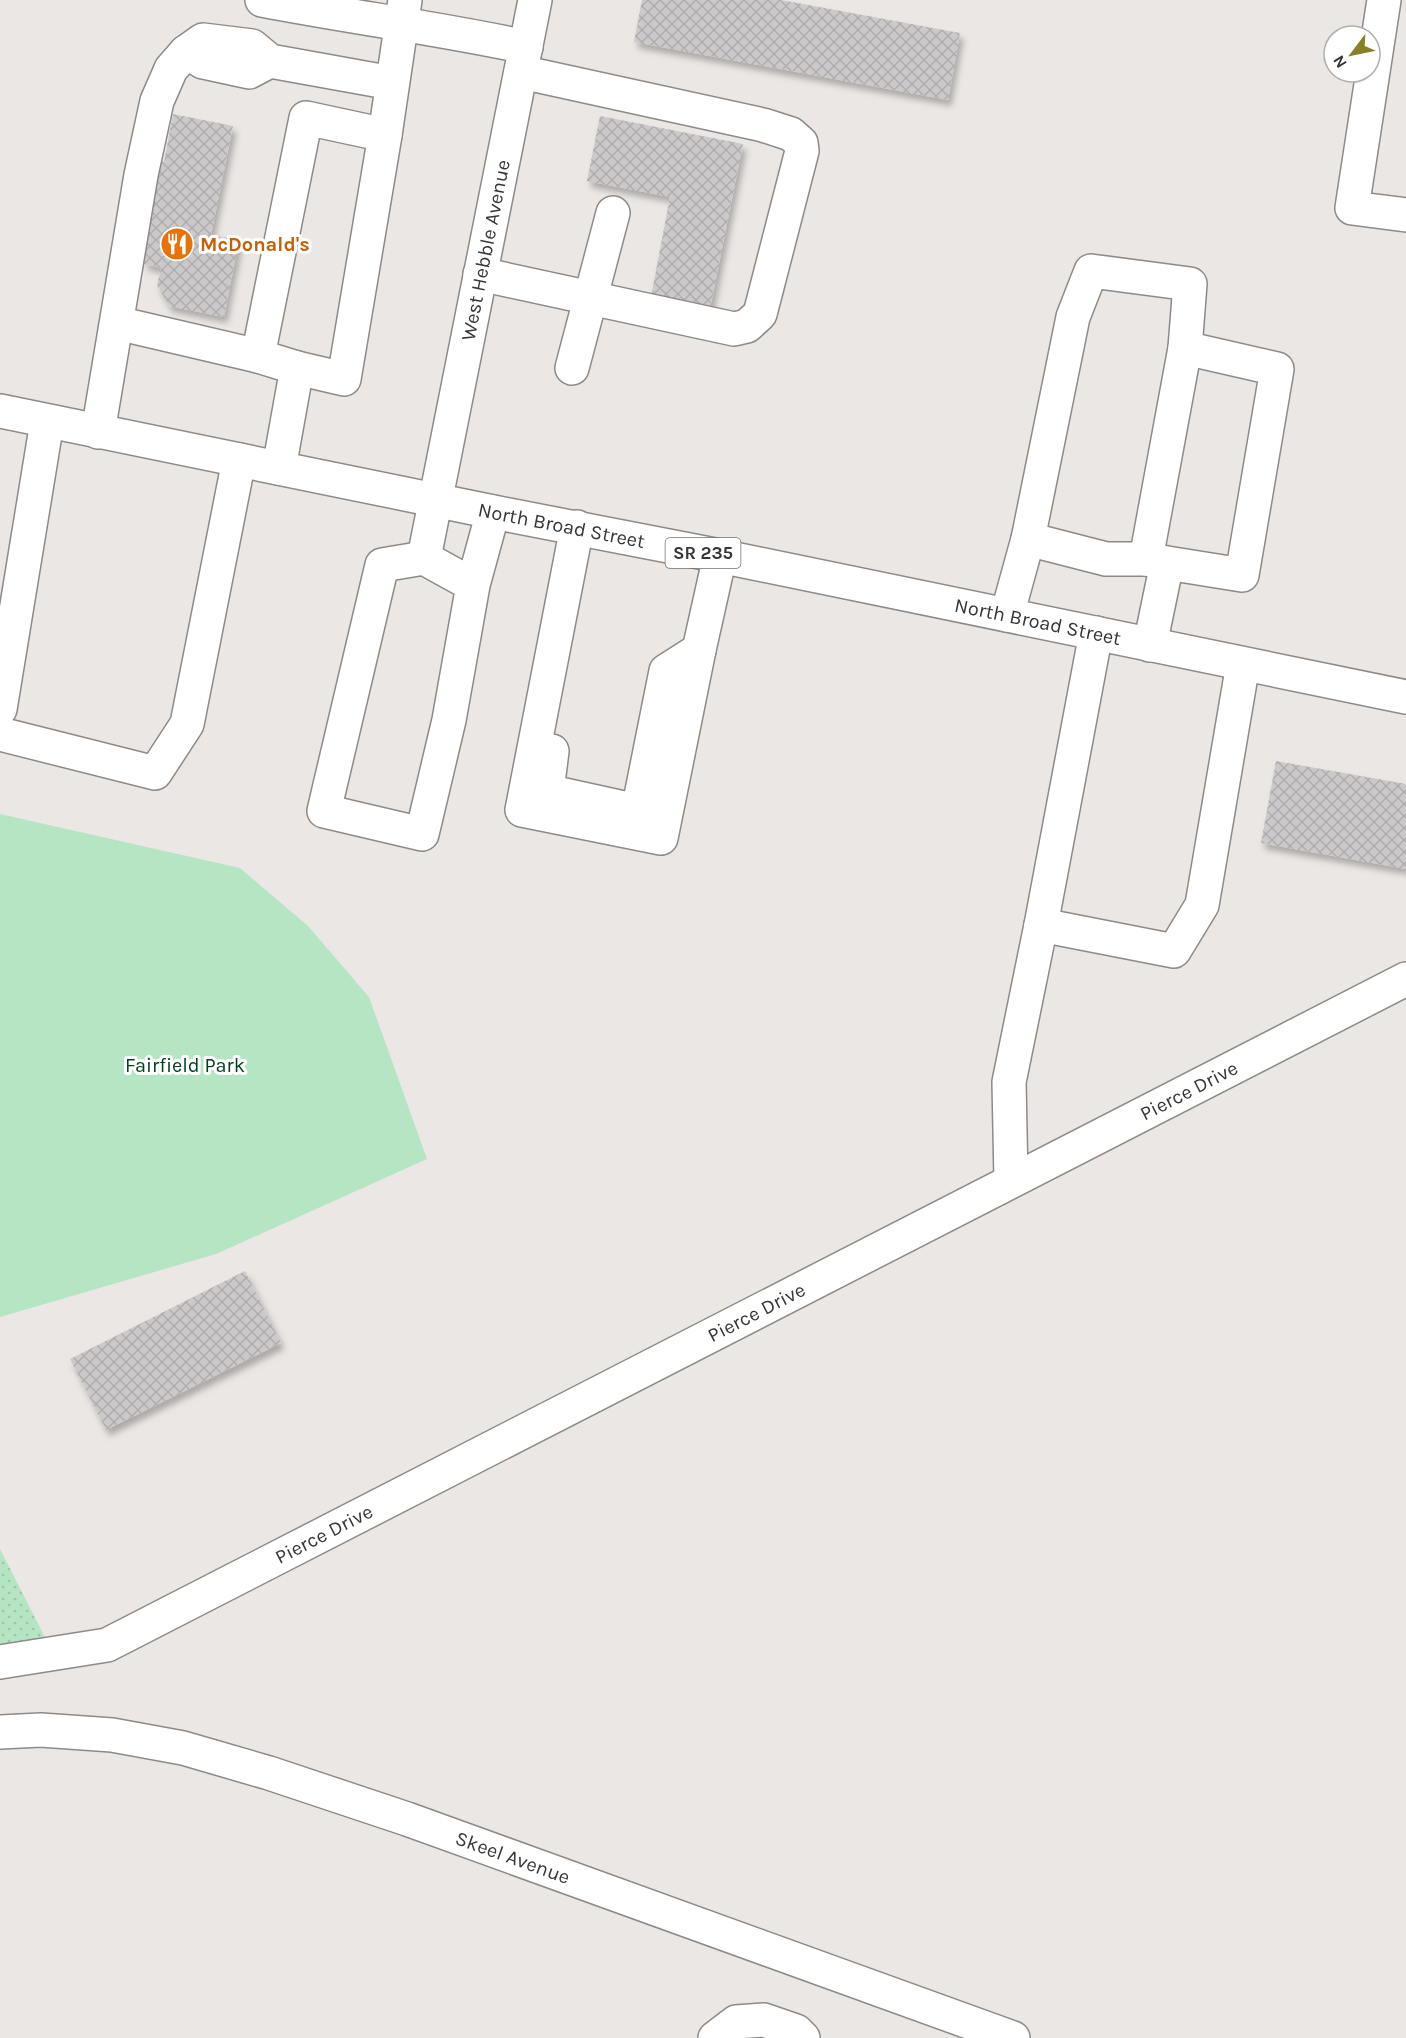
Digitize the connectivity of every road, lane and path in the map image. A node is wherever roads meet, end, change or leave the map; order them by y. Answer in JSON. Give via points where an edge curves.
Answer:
{"nodes":[{"id":1,"x":262,"y":0,"type":"edge"},
{"id":2,"x":535,"y":0,"type":"edge"},
{"id":3,"x":1391,"y":2,"type":"edge"},
{"id":4,"x":403,"y":12,"type":"edge"},
{"id":5,"x":523,"y":59,"type":"junction"},
{"id":6,"x":392,"y":83,"type":"junction"},
{"id":7,"x":385,"y":135,"type":"junction"},
{"id":8,"x":613,"y":213,"type":"dead end"},
{"id":9,"x":1406,"y":215,"type":"edge"},
{"id":10,"x":480,"y":274,"type":"junction"},
{"id":11,"x":590,"y":299,"type":"junction"},
{"id":12,"x":117,"y":323,"type":"junction"},
{"id":13,"x":1185,"y":348,"type":"junction"},
{"id":14,"x":258,"y":356,"type":"junction"},
{"id":15,"x":297,"y":368,"type":"junction"},
{"id":16,"x":572,"y":368,"type":"dead end"},
{"id":17,"x":0,"y":411,"type":"edge"},
{"id":18,"x":47,"y":422,"type":"junction"},
{"id":19,"x":98,"y":432,"type":"junction"},
{"id":20,"x":239,"y":460,"type":"junction"},
{"id":21,"x":279,"y":468,"type":"junction"},
{"id":22,"x":435,"y":500,"type":"junction"},
{"id":23,"x":493,"y":512,"type":"junction"},
{"id":24,"x":577,"y":527,"type":"junction"},
{"id":25,"x":1028,"y":538,"type":"junction"},
{"id":26,"x":720,"y":556,"type":"junction"},
{"id":27,"x":424,"y":558,"type":"junction"},
{"id":28,"x":1156,"y":561,"type":"junction"},
{"id":29,"x":473,"y":585,"type":"junction"},
{"id":30,"x":1007,"y":615,"type":"junction"},
{"id":31,"x":1096,"y":633,"type":"junction"},
{"id":32,"x":1150,"y":645,"type":"junction"},
{"id":33,"x":1243,"y":664,"type":"junction"},
{"id":34,"x":1406,"y":697,"type":"edge"},
{"id":35,"x":0,"y":709,"type":"edge"},
{"id":36,"x":0,"y":734,"type":"edge"},
{"id":37,"x":1041,"y":925,"type":"junction"},
{"id":38,"x":1406,"y":979,"type":"edge"},
{"id":39,"x":1011,"y":1180,"type":"junction"},
{"id":40,"x":0,"y":1662,"type":"edge"},
{"id":41,"x":0,"y":1732,"type":"edge"},
{"id":42,"x":715,"y":2038,"type":"edge"},
{"id":43,"x":803,"y":2038,"type":"edge"},
{"id":44,"x":1013,"y":2038,"type":"edge"}],
"edges":[{"from":1,"to":4,"type":"street","via":[[340,16]]},
{"from":2,"to":5,"type":"street","name":"West Hebble Avenue"},
{"from":3,"to":9,"type":"street","via":[[1352,208]]},
{"from":4,"to":5,"type":"street"},
{"from":4,"to":6,"type":"street"},
{"from":5,"to":10,"type":"street","name":"West Hebble Avenue"},
{"from":5,"to":11,"type":"street","via":[[609,91],[772,128],[791,134],[801,143],[760,315],[747,326],[734,329]]},
{"from":6,"to":7,"type":"street"},
{"from":6,"to":12,"type":"street","via":[[270,61],[252,46],[203,40],[186,52],[171,69],[157,101]]},
{"from":7,"to":14,"type":"street","via":[[306,118]]},
{"from":7,"to":15,"type":"street","via":[[344,379]]},
{"from":8,"to":11,"type":"street"},
{"from":10,"to":11,"type":"street"},
{"from":10,"to":22,"type":"street","name":"West Hebble Avenue"},
{"from":11,"to":16,"type":"street"},
{"from":12,"to":14,"type":"street"},
{"from":12,"to":19,"type":"street"},
{"from":13,"to":25,"type":"street","via":[[1190,284],[1091,271],[1073,317]]},
{"from":13,"to":28,"type":"street"},
{"from":13,"to":28,"type":"street","via":[[1277,369],[1242,575]]},
{"from":14,"to":15,"type":"street"},
{"from":15,"to":21,"type":"street"},
{"from":17,"to":18,"type":"street","name":"North Broad Street","number":"SR 235"},
{"from":18,"to":19,"type":"street","name":"North Broad Street","number":"SR 235"},
{"from":18,"to":35,"type":"street"},
{"from":19,"to":20,"type":"street","name":"North Broad Street","number":"SR 235"},
{"from":20,"to":21,"type":"street","name":"North Broad Street","number":"SR 235"},
{"from":20,"to":36,"type":"street","via":[[187,724],[155,773]]},
{"from":21,"to":22,"type":"street","name":"North Broad Street","number":"SR 235"},
{"from":22,"to":23,"type":"street","name":"North Broad Street","number":"SR 235"},
{"from":22,"to":27,"type":"street","name":"West Hebble Avenue"},
{"from":23,"to":24,"type":"street","name":"North Broad Street","number":"SR 235"},
{"from":23,"to":29,"type":"street"},
{"from":24,"to":26,"type":"street","name":"North Broad Street","number":"SR 235"},
{"from":24,"to":26,"type":"street","via":[[522,810],[661,838]]},
{"from":25,"to":28,"type":"street","via":[[1106,559]]},
{"from":25,"to":30,"type":"street"},
{"from":26,"to":30,"type":"street","name":"North Broad Street","number":"SR 235"},
{"from":27,"to":29,"type":"street"},
{"from":27,"to":29,"type":"street","via":[[382,565],[324,811],[422,834],[449,720]]},
{"from":28,"to":32,"type":"street"},
{"from":30,"to":31,"type":"street","name":"North Broad Street","number":"SR 235"},
{"from":31,"to":32,"type":"street","name":"North Broad Street","number":"SR 235"},
{"from":31,"to":37,"type":"street"},
{"from":32,"to":33,"type":"street","name":"North Broad Street","number":"SR 235"},
{"from":33,"to":34,"type":"street","name":"North Broad Street","number":"SR 235"},
{"from":33,"to":37,"type":"street","via":[[1202,905],[1174,951]]},
{"from":37,"to":39,"type":"street","via":[[1009,1082]]},
{"from":38,"to":39,"type":"street","name":"Pierce Drive"},
{"from":39,"to":40,"type":"street","name":"Pierce Drive","via":[[107,1645]]},
{"from":41,"to":44,"type":"street","name":"Skeel Avenue","via":[[112,1734],[183,1748],[270,1773]]},
{"from":42,"to":43,"type":"street","via":[[736,2022],[764,2020],[796,2031]]}]}
